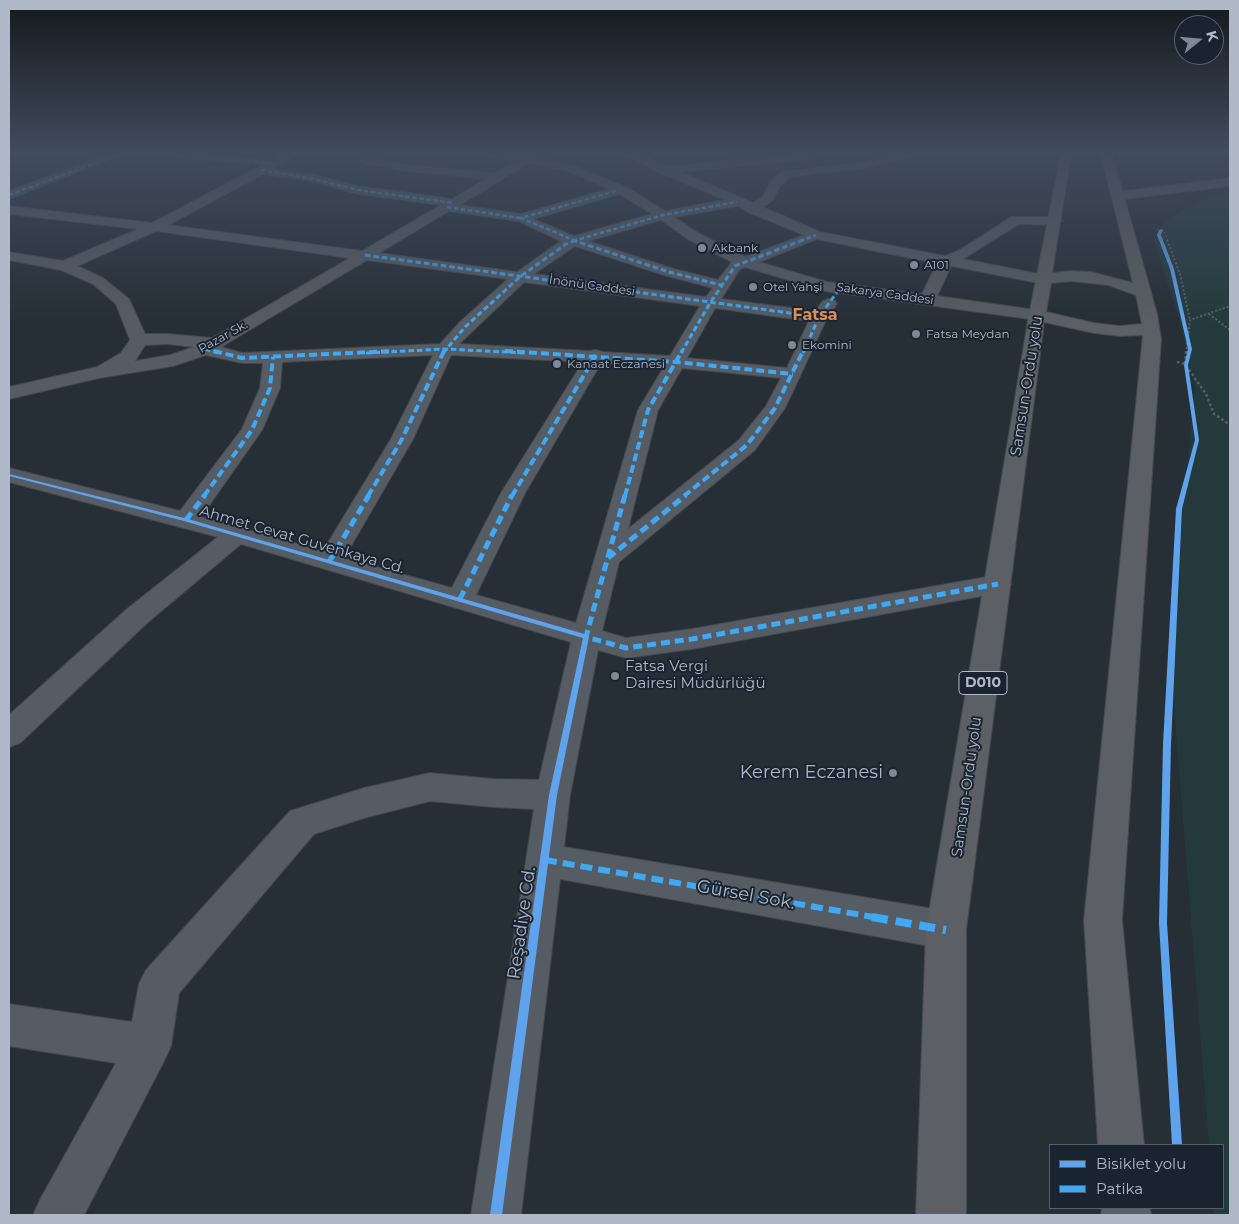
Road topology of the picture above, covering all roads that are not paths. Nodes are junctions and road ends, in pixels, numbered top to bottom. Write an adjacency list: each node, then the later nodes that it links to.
1 (19, 211): 14 (street, İnönü Caddesi)
2 (184, 211): 14 (street)
3 (440, 211): 17 (street, Pazar Sk.)
4 (484, 211): 12 (street)
5 (545, 211): 12 (street)
6 (656, 211): 11 (street, Sakarya Caddesi)
7 (685, 211): 11 (street)
8 (758, 211): 15 (street)
9 (1057, 211): 13 (highway, Samsun-Ordu yolu / D010)
10 (1121, 211): 25 (highway)
11 (663, 215): 16 (street); 20 (street, Sakarya Caddesi)
12 (521, 218): 16 (street)
13 (1055, 221): 19 (street); 23 (highway, Samsun-Ordu yolu / D010)
14 (154, 227): 17 (street, İnönü Caddesi); 21 (street)
15 (816, 235): 19 (street); 20 (street)
16 (577, 240): 22 (street); 26 (street)
17 (365, 255): 22 (street, İnönü Caddesi); 32 (street, Pazar Sk.)
18 (9, 256): 21 (street)
19 (946, 261): 23 (street); 27 (street)
20 (744, 262): 24 (street, Sakarya Caddesi); 26 (street, Reşadiye Cd.)
21 (65, 266): 31 (street)
22 (521, 276): 26 (street, İnönü Caddesi); 33 (street)
23 (1044, 279): 25 (highway); 28 (highway, Samsun-Ordu yolu / D010)
24 (840, 288): 27 (street, Sakarya Caddesi); 29 (street)
25 (1143, 292): 30 (highway)
26 (715, 294): 29 (street, İnönü Caddesi); 36 (street, Reşadiye Cd.)
27 (927, 300): 28 (street, Sakarya Caddesi)
28 (1037, 315): 30 (highway); 45 (highway, Samsun-Ordu yolu / D010)
29 (819, 317): 38 (street)
30 (1150, 327): 54 (highway)
31 (139, 340): 32 (street); 37 (street)
32 (210, 346): 35 (street); 37 (street, Pazar Sk.)
33 (445, 349): 34 (street); 35 (street); 44 (street)
34 (596, 355): 36 (street); 46 (street)
35 (273, 357): 41 (street)
36 (676, 362): 38 (street); 43 (street, Reşadiye Cd.)
37 (102, 370): 39 (street)
38 (793, 374): 43 (street)
39 (9, 392)
40 (9, 476): 41 (street, Ahmet Cevat Guvenkaya Cd.)
41 (186, 520): 42 (street, Ahmet Cevat Guvenkaya Cd.)
42 (236, 535): 44 (street, Ahmet Cevat Guvenkaya Cd.); 48 (street)
43 (608, 558): 47 (street, Reşadiye Cd.)
44 (329, 562): 46 (street, Ahmet Cevat Guvenkaya Cd.)
45 (998, 584): 47 (street, Ahmet Cevat Guvenkaya Cd.); 51 (highway, Samsun-Ordu yolu / D010)
46 (460, 599): 47 (street, Ahmet Cevat Guvenkaya Cd.)
47 (586, 637): 49 (street, Reşadiye Cd.)
48 (9, 734)
49 (553, 795): 50 (street, Reşadiye Cd.); 53 (street)
50 (546, 860): 51 (street, Gürsel Sok.); 56 (street, Reşadiye Cd.)
51 (946, 930): 57 (highway, Samsun-Ordu yolu / D010)
52 (9, 1025): 53 (street)
53 (150, 1046): 55 (street)
54 (1121, 1144)
55 (58, 1215)
56 (496, 1215)
57 (941, 1215)

